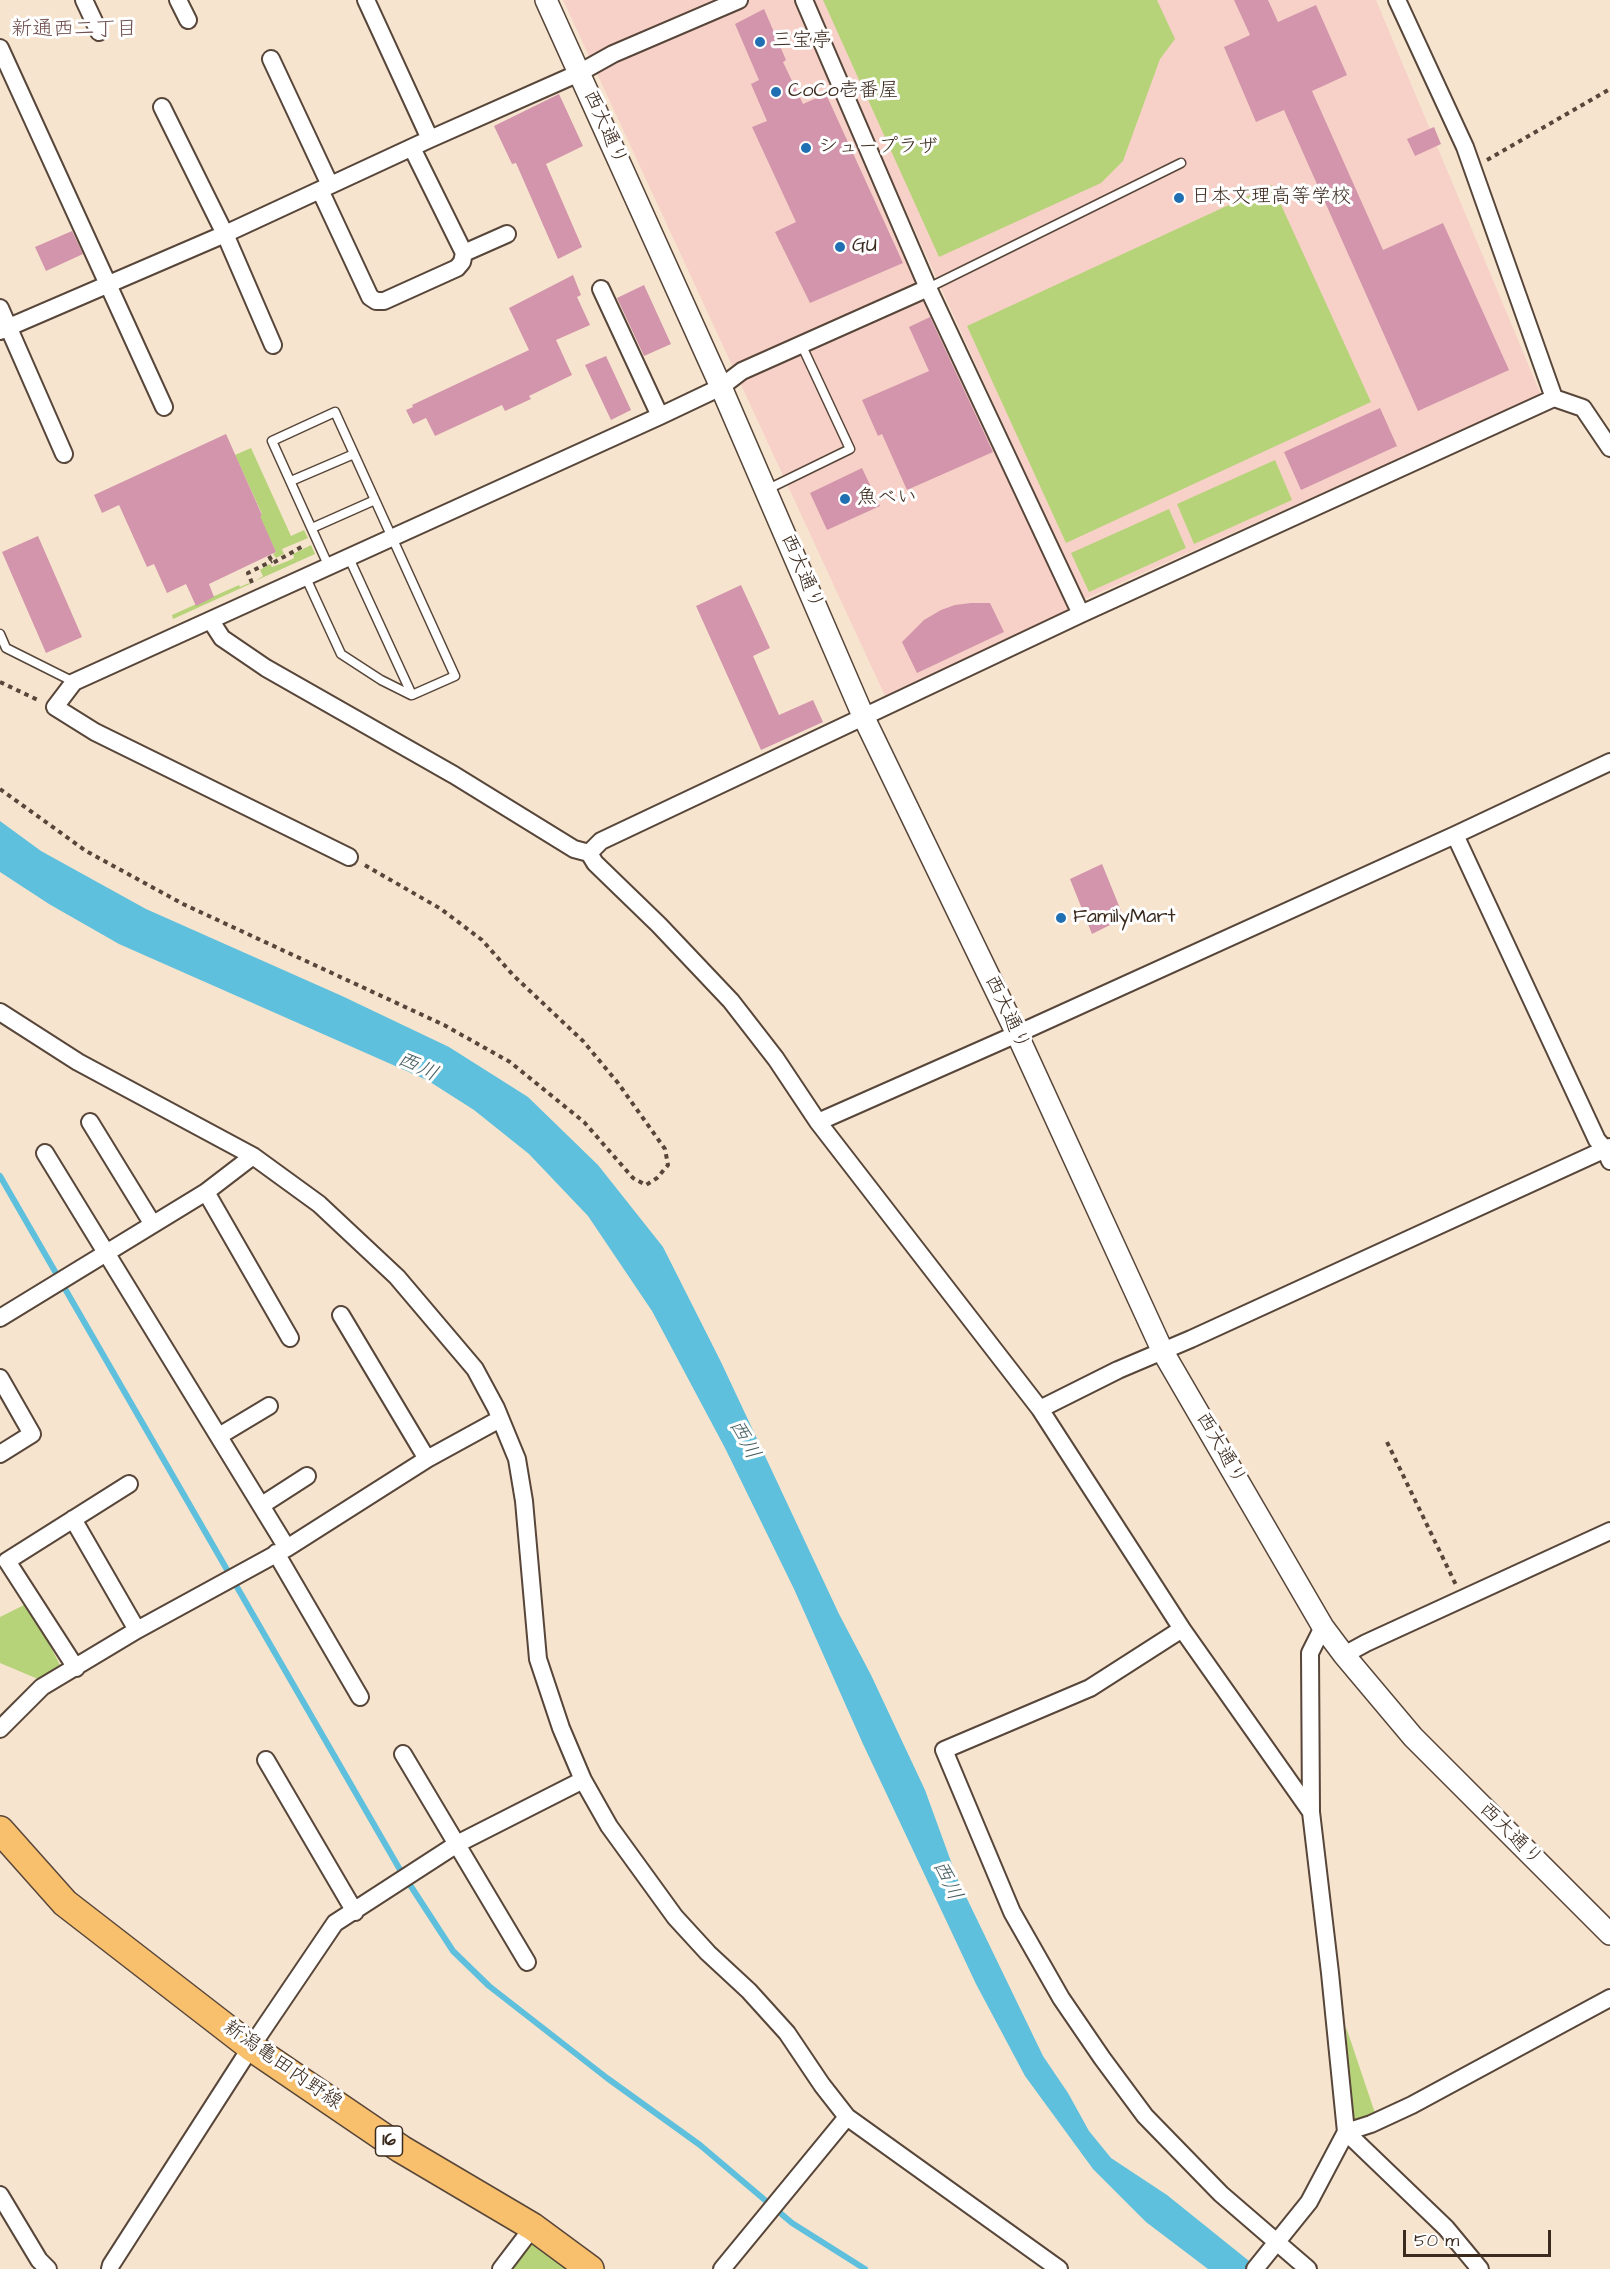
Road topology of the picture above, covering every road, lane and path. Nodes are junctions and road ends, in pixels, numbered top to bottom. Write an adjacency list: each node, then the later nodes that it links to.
1 (84, 0): 9 (street)
2 (178, 0): 8 (street)
3 (366, 0): 15 (street)
4 (546, 0): 12 (street, 西大通り)
5 (804, 0): 24 (street)
6 (1397, 0): 18 (street)
7 (731, 1): 12 (street)
8 (188, 20)
9 (99, 32)
10 (0, 48): 23 (street)
11 (271, 59): 19 (street)
12 (579, 73): 15 (street); 30 (street, 西大通り)
13 (1610, 89): 18 (path)
14 (162, 107): 20 (street)
15 (430, 139): 16 (street)
16 (412, 147): 19 (street); 22 (street)
17 (1181, 163): 24 (lane)
18 (1473, 168): 31 (street)
19 (325, 188): 20 (street); 22 (street)
20 (225, 234): 23 (street); 29 (street)
21 (507, 234): 22 (street)
22 (464, 253)
23 (110, 285): 27 (street); 32 (street)
24 (928, 288): 28 (street); 49 (street)
25 (601, 289): 33 (street)
26 (0, 309): 27 (street)
27 (4, 329): 35 (street)
28 (801, 344): 30 (street); 38 (lane)
29 (273, 345)
30 (721, 387): 33 (street); 38 (street, 西大通り)
31 (1554, 398): 34 (street); 49 (street)
32 (164, 407)
33 (660, 416): 41 (street)
34 (1610, 448)
35 (64, 454)
36 (354, 454): 37 (lane); 37 (lane); 39 (lane)
37 (291, 481): 40 (lane)
38 (765, 490): 56 (street, 西大通り)
39 (375, 500): 40 (lane); 41 (lane)
40 (312, 528): 46 (lane)
41 (392, 539): 44 (street); 54 (lane)
42 (308, 543): 45 (path)
43 (269, 556): 45 (path)
44 (349, 558): 46 (street); 54 (lane)
45 (272, 561): 47 (path)
46 (330, 567): 48 (street)
47 (258, 569)
48 (306, 578): 50 (street); 54 (lane)
49 (1081, 614): 56 (street)
50 (211, 621): 53 (street); 60 (street)
51 (0, 634): 53 (lane)
52 (0, 682): 55 (path)
53 (74, 682): 55 (street)
54 (412, 695)
55 (55, 707): 61 (street)
56 (864, 718): 60 (street); 63 (street, 西大通り)
57 (1610, 762): 59 (street)
58 (0, 789): 61 (path)
59 (1455, 835): 63 (street); 66 (street)
60 (589, 853): 65 (street)
61 (349, 857)
62 (0, 1012): 68 (street)
63 (1017, 1034): 65 (street); 75 (street, 西大通り)
64 (90, 1122): 70 (street)
65 (818, 1122): 78 (street)
66 (1608, 1152): 75 (street)
67 (45, 1153): 71 (street)
68 (254, 1156): 69 (street); 79 (street)
69 (206, 1192): 70 (street); 74 (street)
70 (152, 1223): 71 (street)
71 (107, 1251): 72 (street); 80 (street)
72 (2, 1312)
73 (341, 1315): 83 (street)
74 (291, 1338)
75 (1163, 1352): 78 (street); 91 (street, 西大通り)
76 (0, 1378): 82 (street)
77 (269, 1406): 80 (street)
78 (1040, 1409): 92 (street)
79 (500, 1419): 83 (street); 100 (street)
80 (219, 1436): 86 (street)
81 (1387, 1442): 90 (path)
82 (0, 1454)
83 (427, 1459): 89 (street)
84 (307, 1476): 86 (street)
85 (129, 1484): 87 (street)
86 (262, 1505): 89 (street)
87 (73, 1519): 93 (street); 95 (street)
88 (1610, 1531): 90 (street)
89 (281, 1550): 93 (street); 96 (street)
90 (1463, 1599): 94 (street)
91 (1323, 1626): 94 (street, 西大通り); 101 (street)
92 (1182, 1629): 101 (street); 113 (street)
93 (138, 1630): 95 (street)
94 (1344, 1655): 105 (street, 西大通り)
95 (76, 1668): 97 (street)
96 (360, 1697)
97 (0, 1729)
98 (403, 1754): 103 (street)
99 (266, 1760): 104 (street)
100 (583, 1780): 103 (street); 109 (street)
101 (1311, 1812): 110 (street)
102 (0, 1830): 108 (main road, 新潟亀田内野線 / 16)
103 (458, 1844): 104 (street); 106 (street)
104 (356, 1912): 108 (street)
105 (1605, 1923)
106 (527, 1962)
107 (1610, 1998): 110 (street)
108 (251, 2047): 112 (main road, 新潟亀田内野線 / 16); 115 (street)
109 (847, 2117): 118 (street); 119 (street)
110 (1346, 2132): 113 (street); 122 (street)
111 (0, 2195): 114 (street)
112 (533, 2227): 116 (street); 117 (main road, 新潟亀田内野線 / 16)
113 (1273, 2247): 120 (street); 121 (street)
114 (48, 2269)
115 (110, 2269)
116 (501, 2269)
117 (590, 2269)
118 (722, 2269)
119 (1059, 2269)
120 (1255, 2269)
121 (1308, 2269)
122 (1480, 2269)

